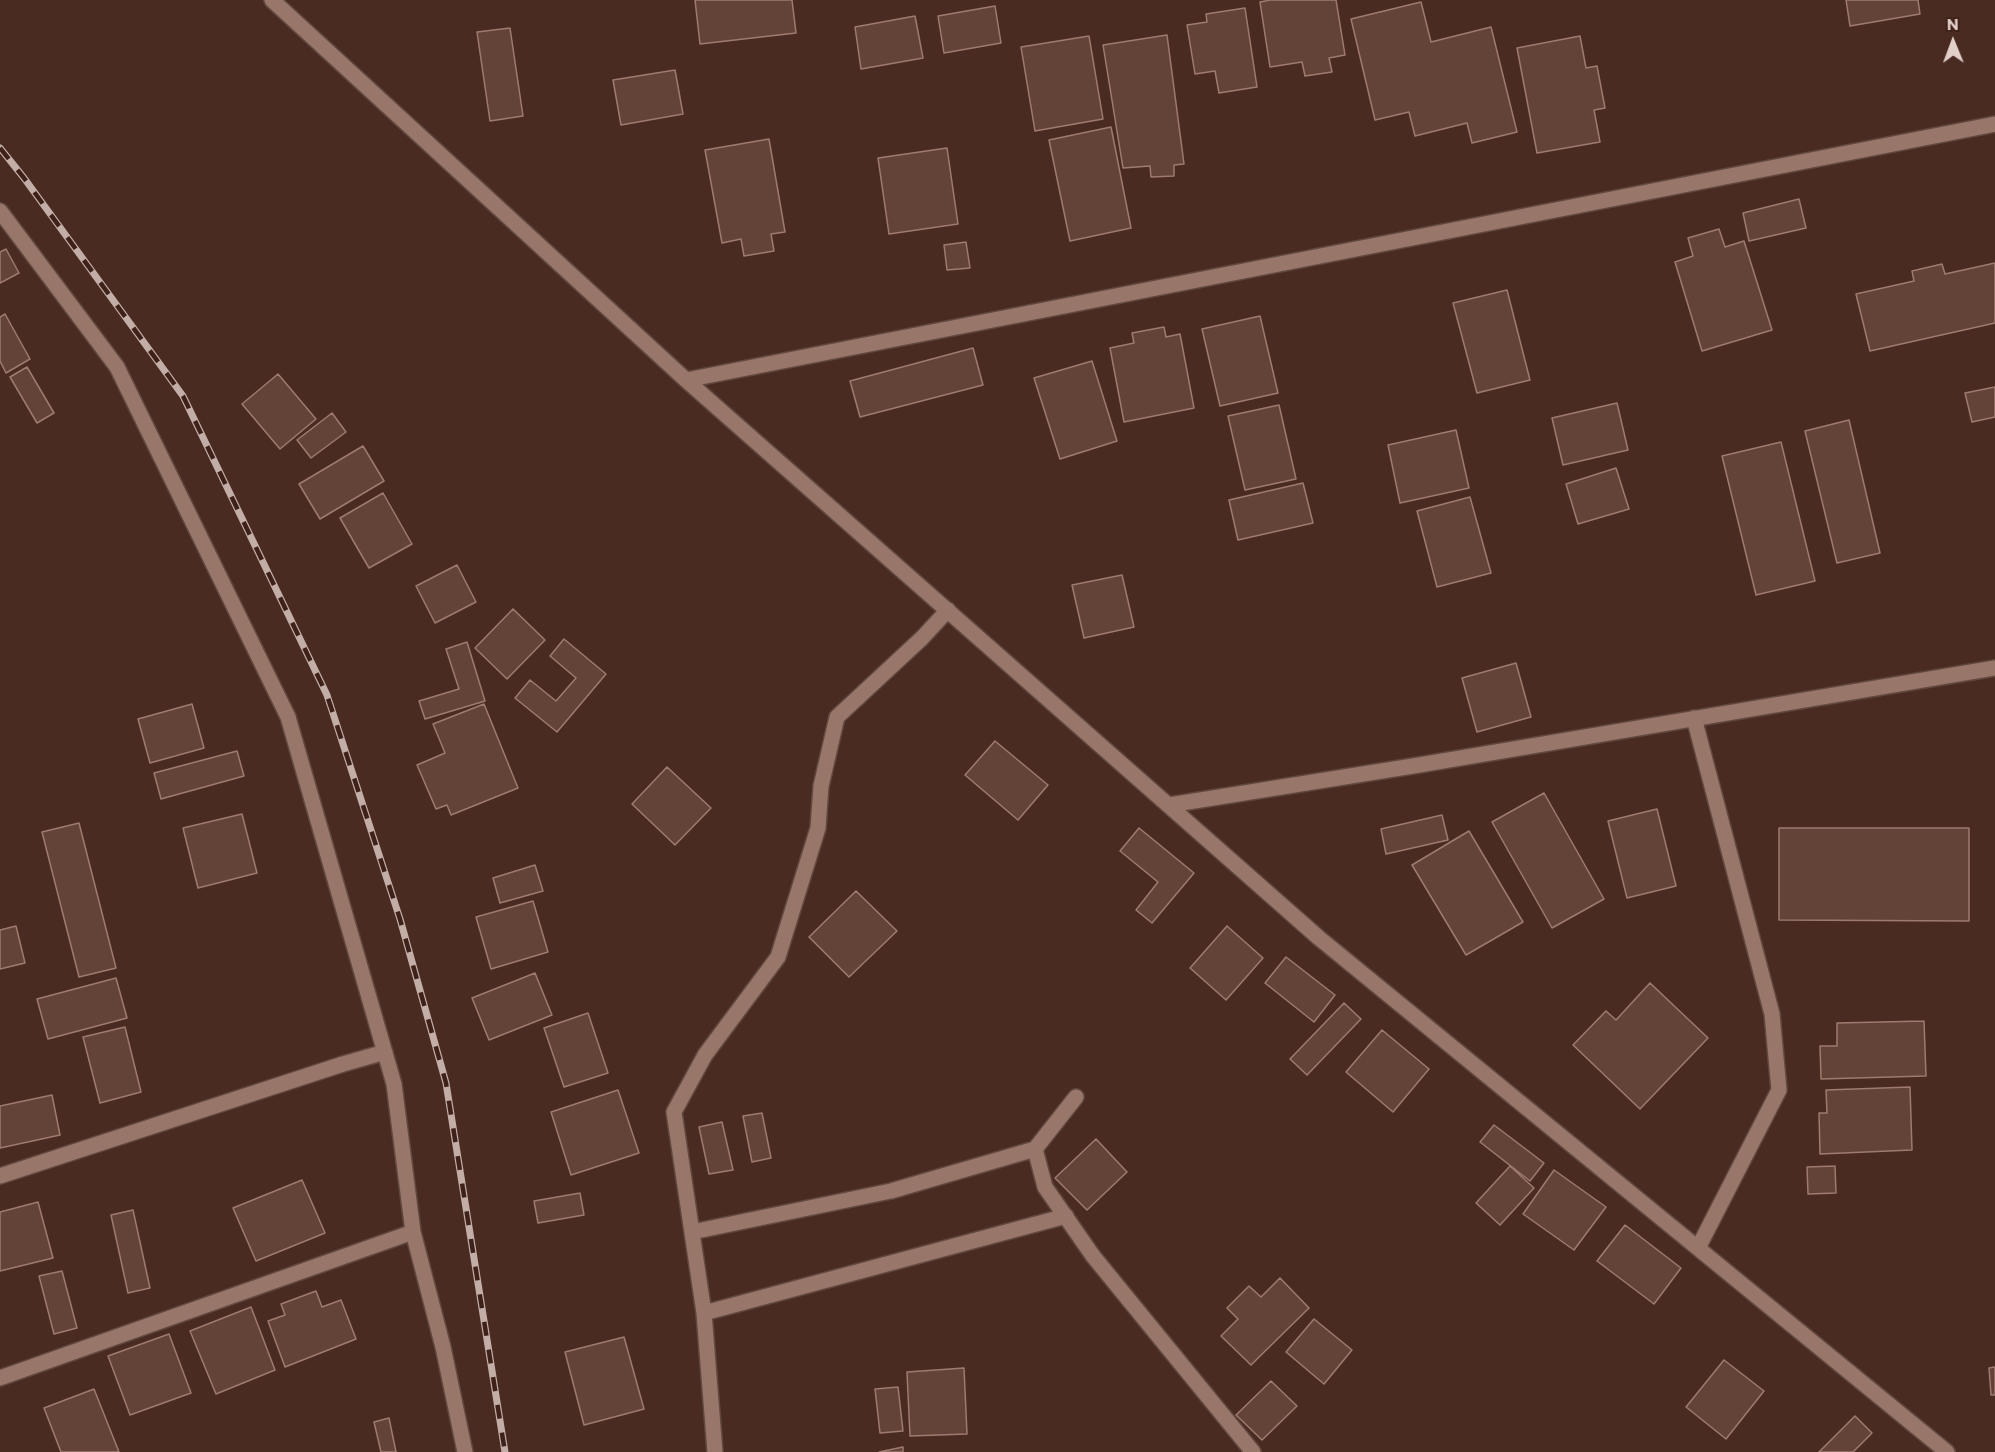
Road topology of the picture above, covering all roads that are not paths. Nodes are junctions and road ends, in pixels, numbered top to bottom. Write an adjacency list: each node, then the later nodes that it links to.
1 (272, 0): 4 (street)
2 (1995, 124): 4 (street)
3 (0, 211): 9 (street)
4 (686, 380): 5 (street)
5 (948, 610): 8 (street); 15 (street)
6 (1995, 668): 7 (street)
7 (1694, 718): 8 (street); 16 (street)
8 (1169, 805): 16 (street)
9 (385, 1052): 12 (street); 14 (street)
10 (1076, 1097): 11 (street)
11 (1035, 1149): 13 (street); 15 (street)
12 (0, 1176)
13 (1066, 1216): 17 (street); 21 (street)
14 (413, 1232): 18 (street); 19 (street)
15 (692, 1232): 17 (street)
16 (1698, 1248): 22 (street)
17 (704, 1313): 20 (street)
18 (0, 1378)
19 (465, 1452)
20 (715, 1452)
21 (1253, 1452)
22 (1947, 1452)

